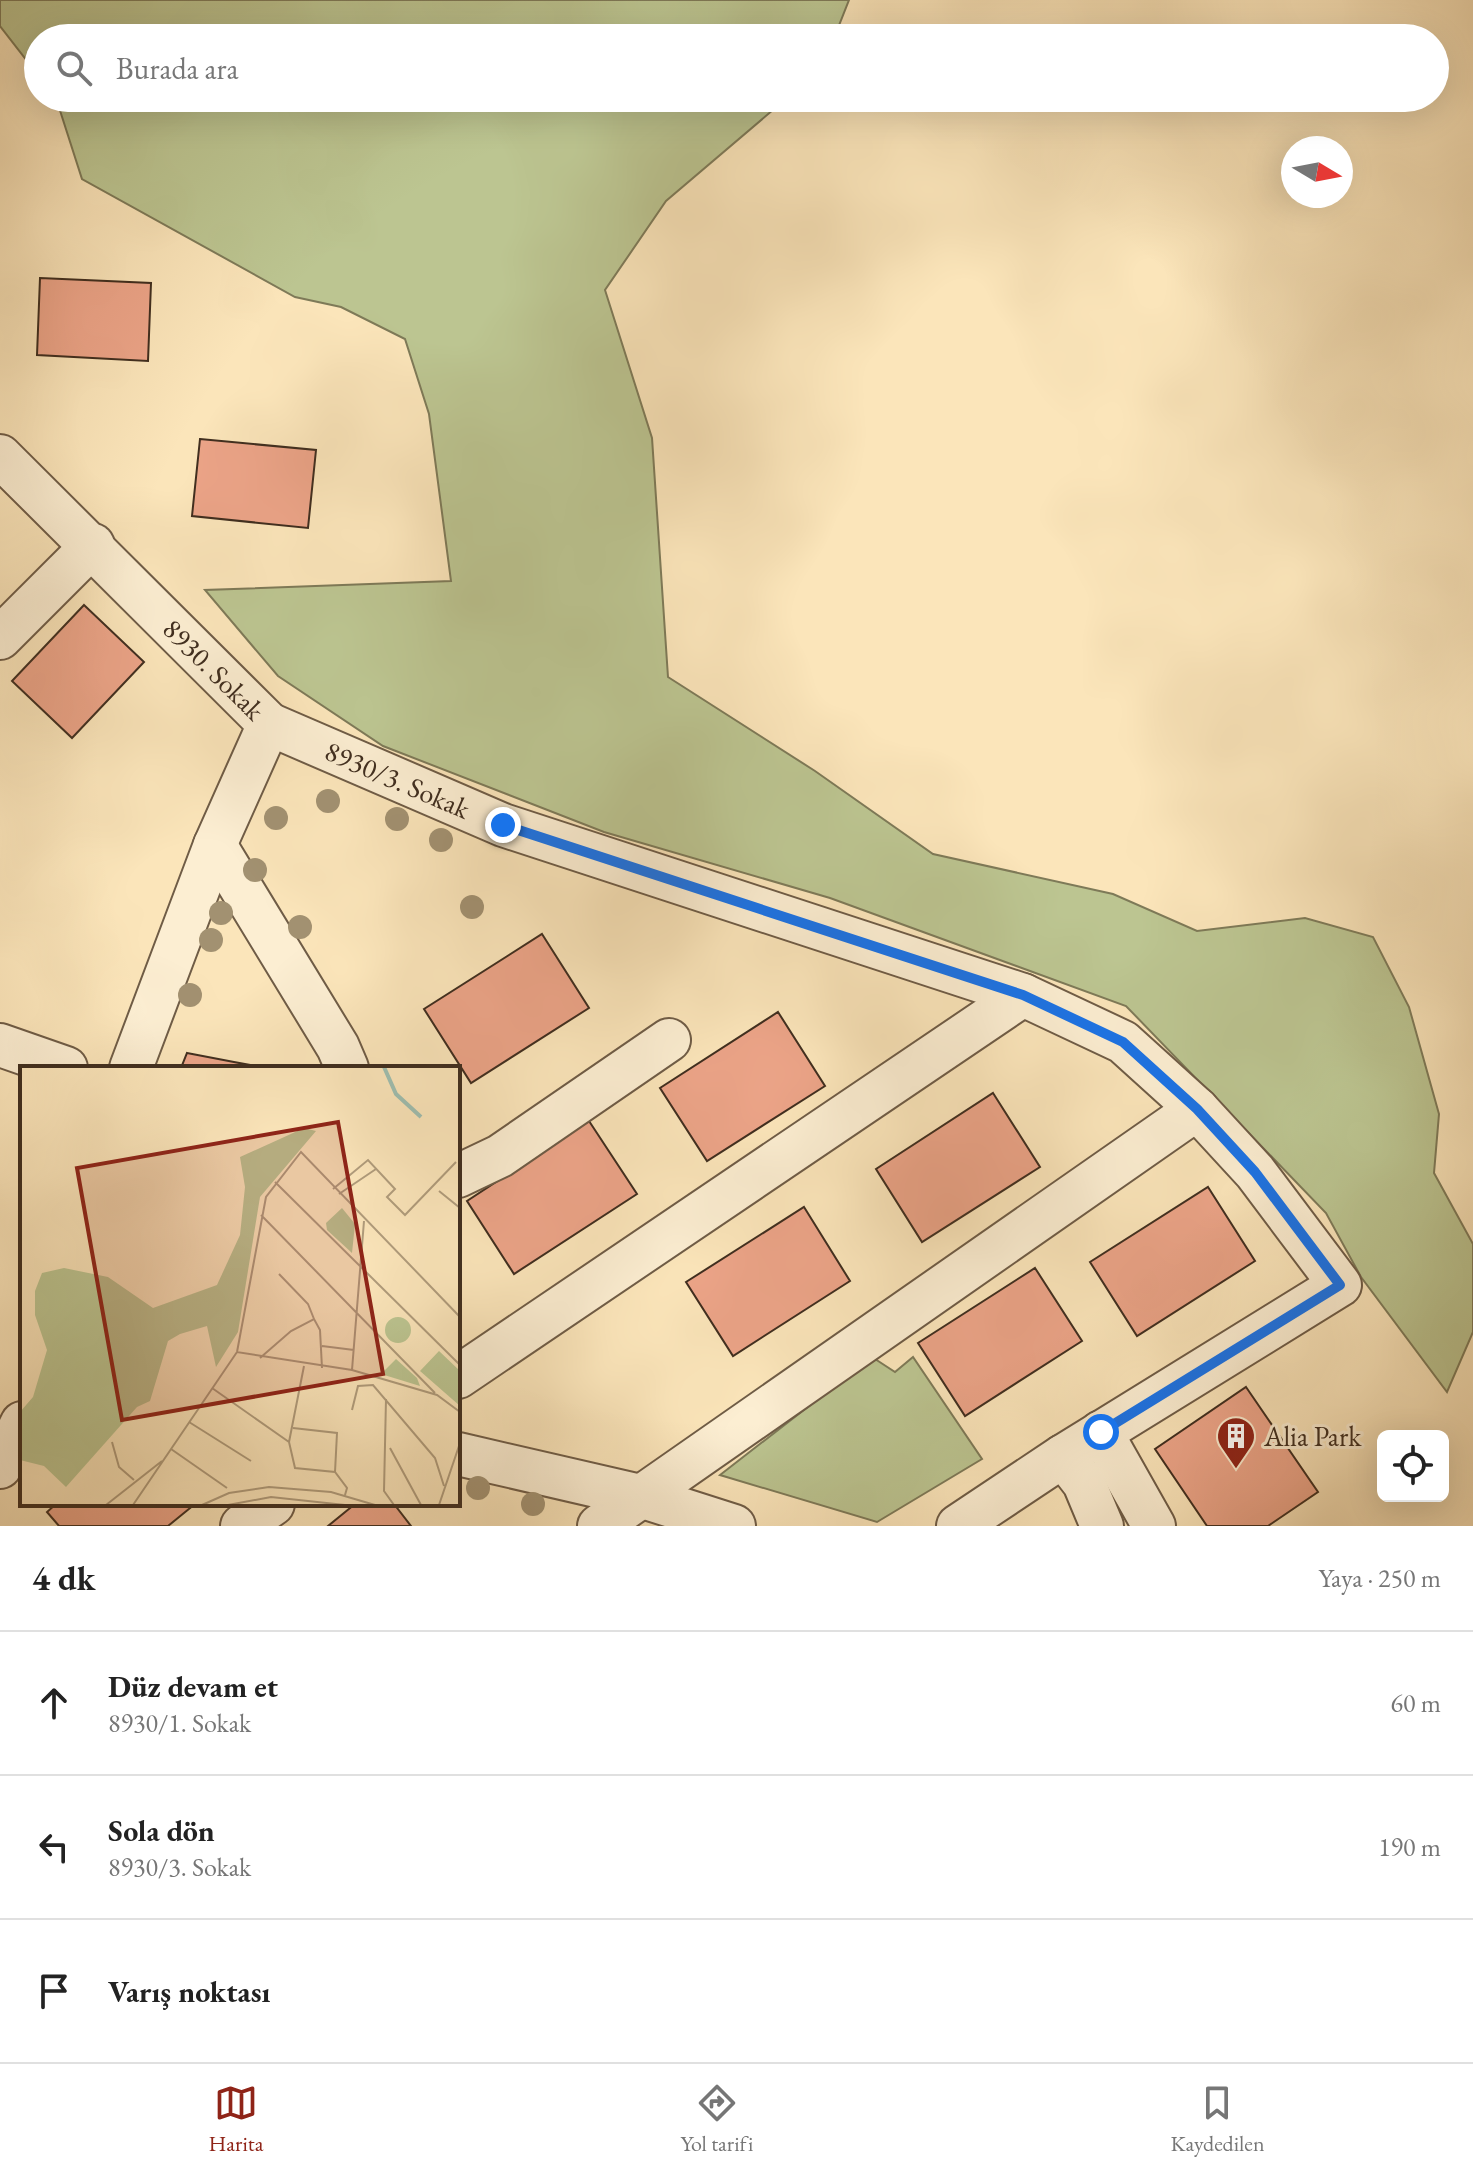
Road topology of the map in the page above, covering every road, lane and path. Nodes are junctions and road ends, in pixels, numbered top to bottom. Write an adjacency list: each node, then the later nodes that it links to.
1 (0, 456): 2 (street, 8930. Sokak)
2 (93, 545): 3 (street); 4 (street, 8930. Sokak)
3 (0, 638)
4 (269, 724): 5 (street, 8930. Sokak); 6 (street, 8930/3. Sokak)
5 (215, 845): 10 (street, 8930. Sokak); 11 (street)
6 (1023, 995): 12 (street, 8930/3. Sokak); 14 (street)
7 (669, 1040): 13 (street)
8 (0, 1045): 9 (street)
9 (60, 1066)
10 (132, 1066)
11 (346, 1066)
12 (1197, 1109): 16 (street, 8930/3. Sokak); 20 (street)
13 (460, 1175)
14 (460, 1376)
15 (20, 1427): 19 (street)
16 (1101, 1432): 18 (street); 27 (street)
17 (460, 1454): 20 (street)
18 (1063, 1456): 25 (street); 26 (street)
19 (0, 1467)
20 (640, 1496): 23 (street); 24 (street)
21 (270, 1506): 22 (street)
22 (242, 1526)
23 (599, 1526)
24 (734, 1526)
25 (958, 1526)
26 (1102, 1526)
27 (1154, 1526)

